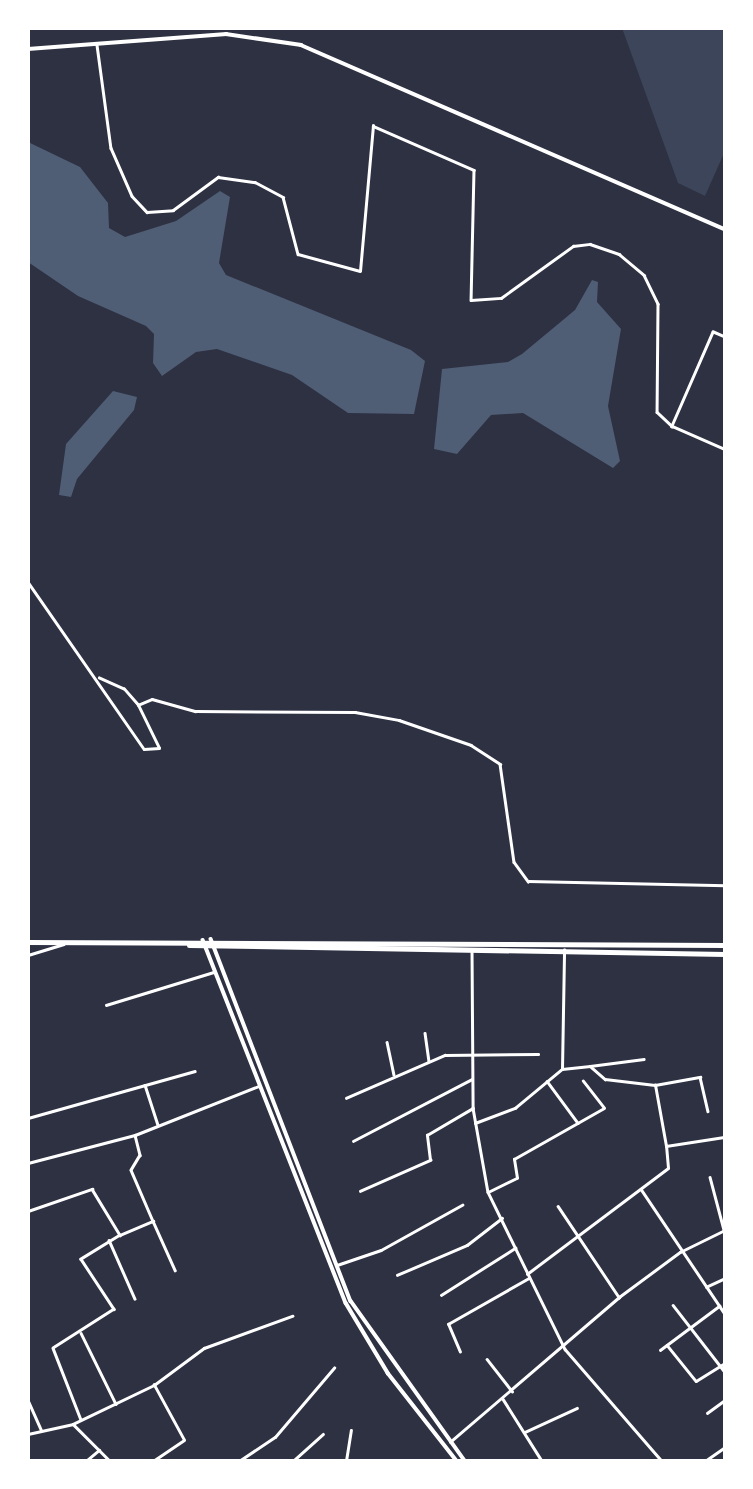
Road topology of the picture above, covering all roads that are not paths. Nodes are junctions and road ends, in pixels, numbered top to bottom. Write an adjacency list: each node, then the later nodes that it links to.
1 (226, 28): 2 (street)
2 (226, 34): 3 (street); 5 (street)
3 (97, 45): 4 (street); 7 (street)
4 (28, 49)
5 (725, 229)
6 (725, 337): 7 (street)
7 (672, 426): 8 (street)
8 (725, 449)
9 (28, 582): 10 (street)
10 (99, 678): 11 (street); 11 (street)
11 (138, 705): 12 (street)
12 (725, 885)
13 (211, 939): 14 (highway); 15 (highway); 21 (street)
14 (203, 940): 18 (highway); 20 (street)
15 (395, 940): 19 (highway); 23 (highway)
16 (28, 942): 17 (highway)
17 (63, 944): 18 (highway); 26 (street)
18 (184, 944): 20 (highway)
19 (725, 945)
20 (205, 949): 21 (highway); 27 (street)
21 (214, 949): 23 (highway); 32 (street)
22 (472, 949): 23 (highway); 24 (highway); 31 (street)
23 (396, 950)
24 (564, 950): 25 (highway); 38 (street)
25 (725, 954)
26 (28, 955)
27 (214, 972): 28 (street); 34 (street)
28 (106, 1005)
29 (425, 1033): 36 (street)
30 (387, 1042): 40 (street)
31 (470, 1053): 33 (street); 36 (street); 41 (street)
32 (255, 1054): 34 (street); 74 (street)
33 (538, 1054)
34 (248, 1058): 45 (street)
35 (644, 1059): 37 (street)
36 (429, 1061): 40 (street)
37 (590, 1066): 38 (street); 46 (street)
38 (562, 1069): 42 (street)
39 (195, 1071): 44 (street)
40 (394, 1074): 47 (street)
41 (472, 1079): 48 (street); 56 (street)
42 (547, 1081): 51 (street); 52 (street)
43 (583, 1081): 52 (street)
44 (145, 1085): 50 (street); 53 (street)
45 (259, 1086): 53 (street); 91 (street)
46 (655, 1086): 49 (street); 57 (street)
47 (346, 1098)
48 (473, 1108): 51 (street); 61 (street)
49 (708, 1111)
50 (28, 1118)
51 (475, 1123): 62 (street)
52 (578, 1124): 62 (street)
53 (158, 1126): 54 (street)
54 (135, 1135): 58 (street); 67 (street)
55 (725, 1137): 57 (street)
56 (353, 1141)
57 (666, 1146): 60 (street)
58 (28, 1163)
59 (710, 1177): 68 (street)
60 (641, 1188): 70 (street); 73 (street)
61 (360, 1191)
62 (488, 1192): 66 (street)
63 (462, 1205): 74 (street)
64 (558, 1206): 70 (street)
65 (28, 1212): 69 (street)
66 (502, 1218): 72 (street); 76 (street)
67 (153, 1221): 69 (street); 75 (street)
68 (725, 1230): 73 (street)
69 (120, 1235): 71 (street)
70 (578, 1238): 77 (street); 81 (street)
71 (109, 1240): 82 (street); 88 (street)
72 (515, 1248): 77 (street); 80 (street)
73 (680, 1252): 79 (street); 81 (street)
74 (337, 1265): 89 (street)
75 (175, 1270)
76 (397, 1275)
77 (528, 1276): 92 (street); 94 (street)
78 (725, 1278): 79 (street)
79 (706, 1287): 84 (street)
80 (442, 1295)
81 (619, 1297): 92 (street)
82 (135, 1299)
83 (673, 1305): 87 (street)
84 (719, 1306): 85 (street); 87 (street)
85 (725, 1314)
86 (292, 1317): 100 (street)
87 (689, 1328): 90 (street); 97 (street)
88 (81, 1333): 105 (street); 108 (street)
89 (375, 1342): 91 (street); 115 (street)
90 (667, 1345): 93 (street); 97 (street)
91 (369, 1346): 124 (street)
92 (565, 1349): 101 (street); 127 (street)
93 (660, 1350)
94 (460, 1352)
95 (486, 1359): 101 (street)
96 (725, 1363): 97 (street)
97 (720, 1366): 99 (street)
98 (334, 1368): 121 (street)
99 (725, 1372)
100 (154, 1385): 105 (street); 120 (street)
101 (512, 1391): 102 (street)
102 (503, 1399): 112 (street); 115 (street)
103 (28, 1400): 110 (street)
104 (725, 1400): 107 (street)
105 (116, 1404): 108 (street)
106 (577, 1408): 112 (street)
107 (708, 1413)
108 (82, 1420): 109 (street)
109 (73, 1424): 110 (street); 117 (street)
110 (42, 1430): 113 (street)
111 (351, 1430): 123 (street)
112 (524, 1432): 126 (street)
113 (28, 1434)
114 (323, 1434): 122 (street)
115 (450, 1442): 125 (street)
116 (725, 1447): 128 (street)
117 (99, 1450): 118 (street); 119 (street)
118 (86, 1461)
119 (110, 1461)
120 (153, 1461)
121 (239, 1461)
122 (293, 1461)
123 (346, 1461)
124 (457, 1461)
125 (465, 1461)
126 (542, 1461)
127 (662, 1461)
128 (705, 1461)

